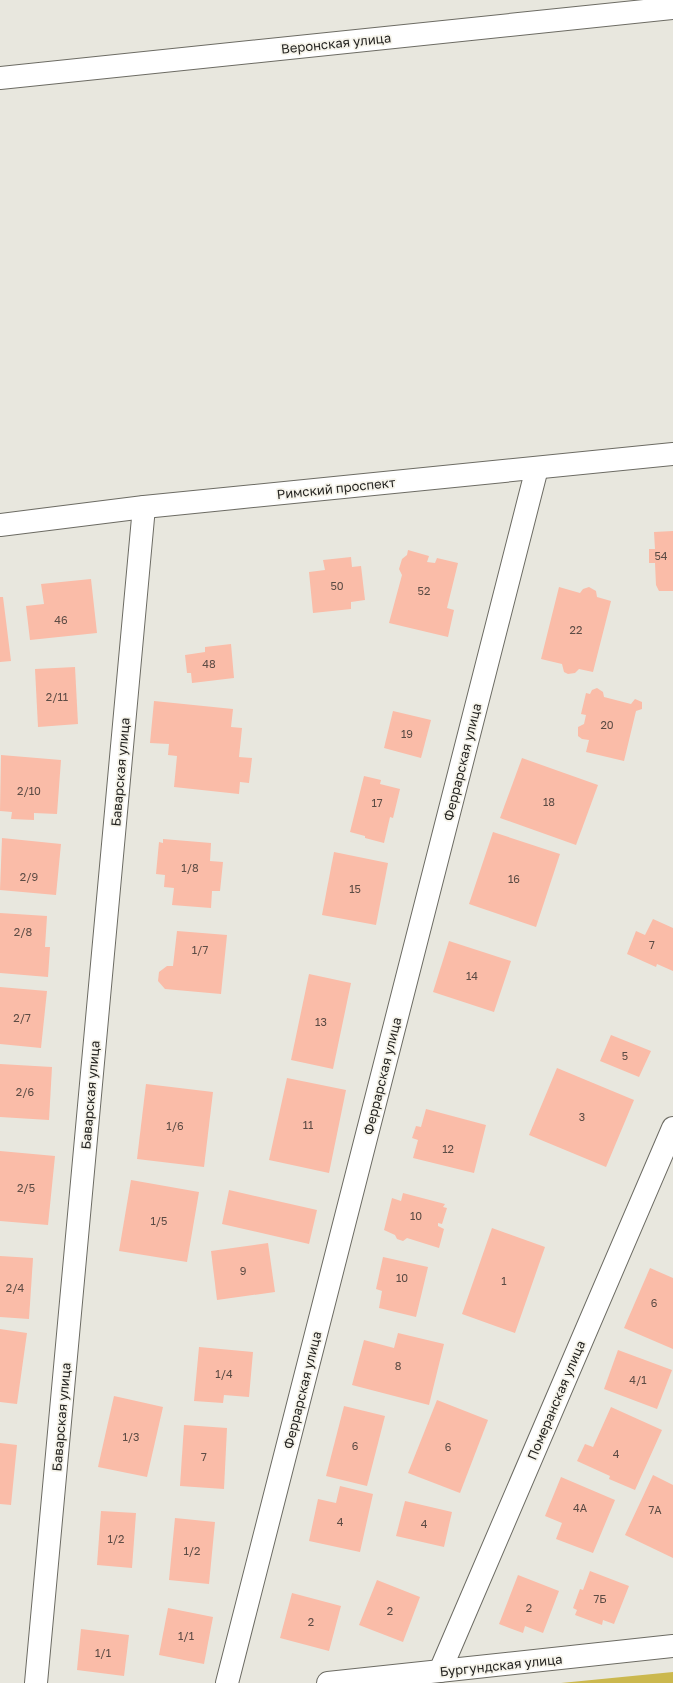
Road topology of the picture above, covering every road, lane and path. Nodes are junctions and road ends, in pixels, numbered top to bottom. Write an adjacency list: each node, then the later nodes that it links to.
1 (673, 8): 2 (street, Веронская улица)
2 (0, 78)
3 (673, 454): 4 (street, Римский проспект)
4 (537, 468): 5 (street, Римский проспект); 11 (street, Феррарская улица)
5 (144, 506): 6 (street, Римский проспект); 10 (street, Баварская улица)
6 (0, 525)
7 (673, 1128): 9 (street, Померанская улица)
8 (673, 1646): 9 (street, Бургундская улица)
9 (440, 1671): 12 (street, Бургундская улица)
10 (36, 1683)
11 (227, 1683)
12 (328, 1683)

